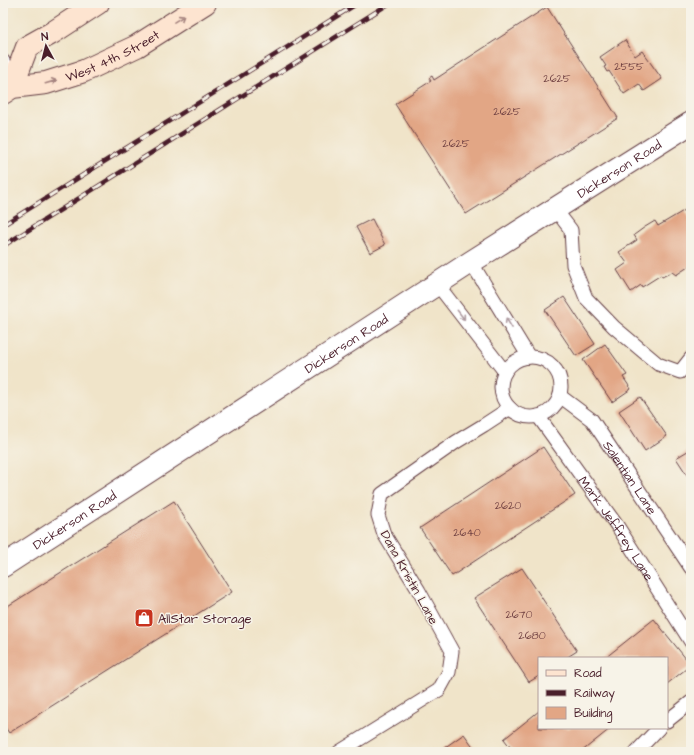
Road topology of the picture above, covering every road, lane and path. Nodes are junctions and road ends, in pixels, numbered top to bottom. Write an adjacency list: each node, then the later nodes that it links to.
1 (98, 3): 4 (main road)
2 (205, 3): 4 (main road, West 4th Street, one-way to 2)
3 (3, 61): 4 (lane)
4 (8, 90)
5 (691, 123): 6 (street, Dickerson Road)
6 (555, 209): 7 (street, Dickerson Road); 10 (lane)
7 (471, 262): 8 (street, Dickerson Road); 9 (lane, one-way to 7)
8 (437, 284): 11 (lane, one-way to 11); 15 (street, Dickerson Road)
9 (529, 357): 11 (lane); 12 (lane)
10 (691, 358)
11 (505, 372): 13 (lane)
12 (560, 396): 14 (lane); 16 (lane, Salentian Lane)
13 (510, 408): 14 (lane); 21 (lane, Dana Kristin Lane)
14 (538, 416): 17 (lane, Mark Jeffrey Lane)
15 (3, 566)
16 (691, 568)
17 (691, 642)
18 (691, 702): 19 (lane)
19 (668, 720)
20 (658, 729): 22 (lane)
21 (339, 752)
22 (636, 752)

